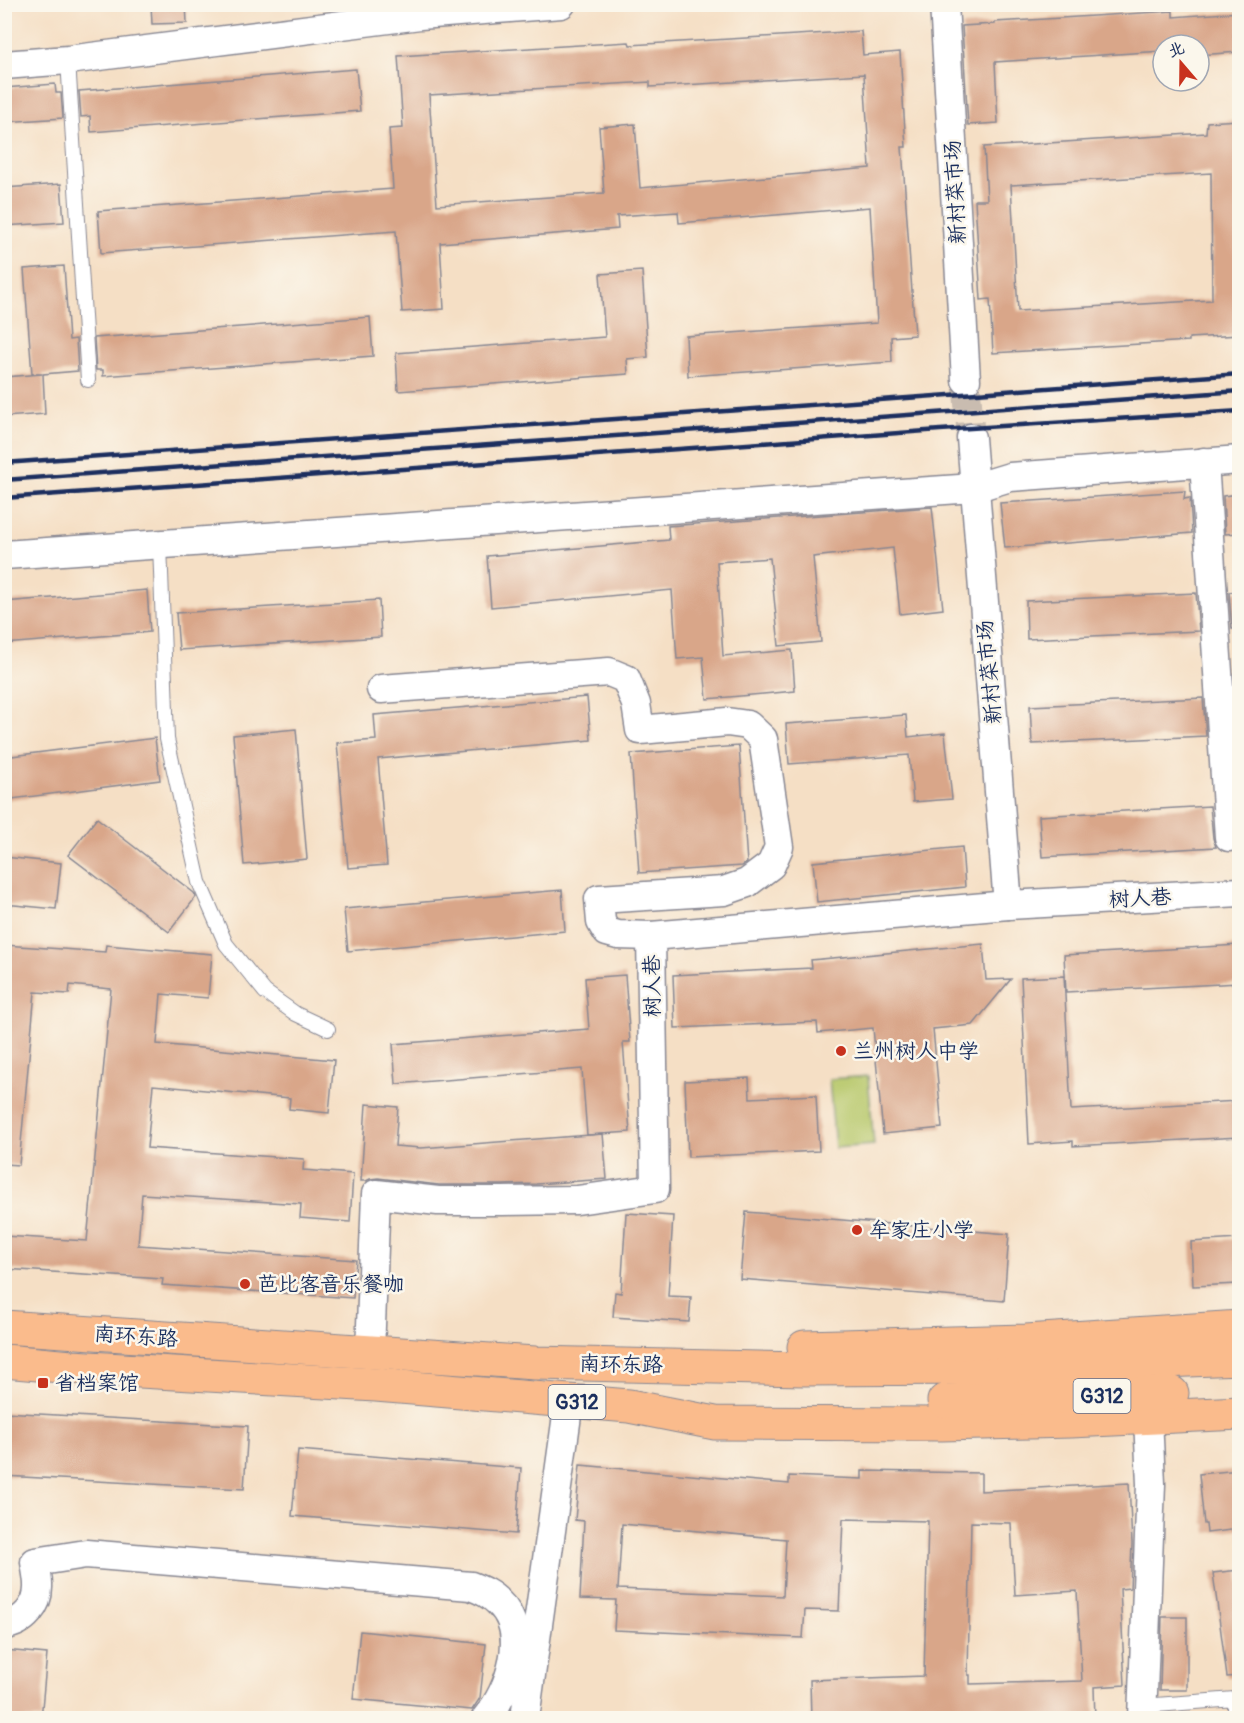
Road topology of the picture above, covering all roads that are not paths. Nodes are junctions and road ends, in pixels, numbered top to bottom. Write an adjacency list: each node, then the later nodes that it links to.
1 (561, 4): 3 (street)
2 (944, 4): 6 (street, 新村菜市场)
3 (68, 60): 4 (street); 5 (lane)
4 (4, 65)
5 (88, 380)
6 (966, 380)
7 (971, 438): 10 (street, 新村菜市场)
8 (1239, 460): 9 (street)
9 (1204, 462): 10 (street); 14 (street)
10 (974, 488): 11 (street); 16 (street, 新村菜市场)
11 (160, 544): 12 (street); 18 (lane)
12 (4, 555)
13 (381, 689): 17 (street)
14 (1229, 837)
15 (1239, 892): 16 (street, 树人巷)
16 (1008, 905): 17 (street, 树人巷)
17 (651, 936): 21 (street, 树人巷)
18 (328, 1029)
19 (4, 1327): 21 (highway, 南环东路 / G312)
20 (1239, 1327): 24 (highway)
21 (370, 1352): 24 (highway, 南环东路 / G312)
22 (1239, 1358): 24 (highway, 南环东路 / G312)
23 (4, 1361): 26 (highway, 南环东路 / G312)
24 (654, 1365)
25 (1239, 1390): 27 (highway, 南环东路 / G312)
26 (569, 1401): 27 (highway, 南环东路 / G312); 31 (street)
27 (629, 1406): 29 (highway, 南环东路 / G312)
28 (1239, 1413): 29 (highway, 南环东路)
29 (1148, 1417): 32 (street)
30 (4, 1625): 31 (street)
31 (524, 1653): 33 (street); 34 (street)
32 (1143, 1712): 35 (lane)
33 (486, 1719)
34 (525, 1719)
35 (1235, 1719)

